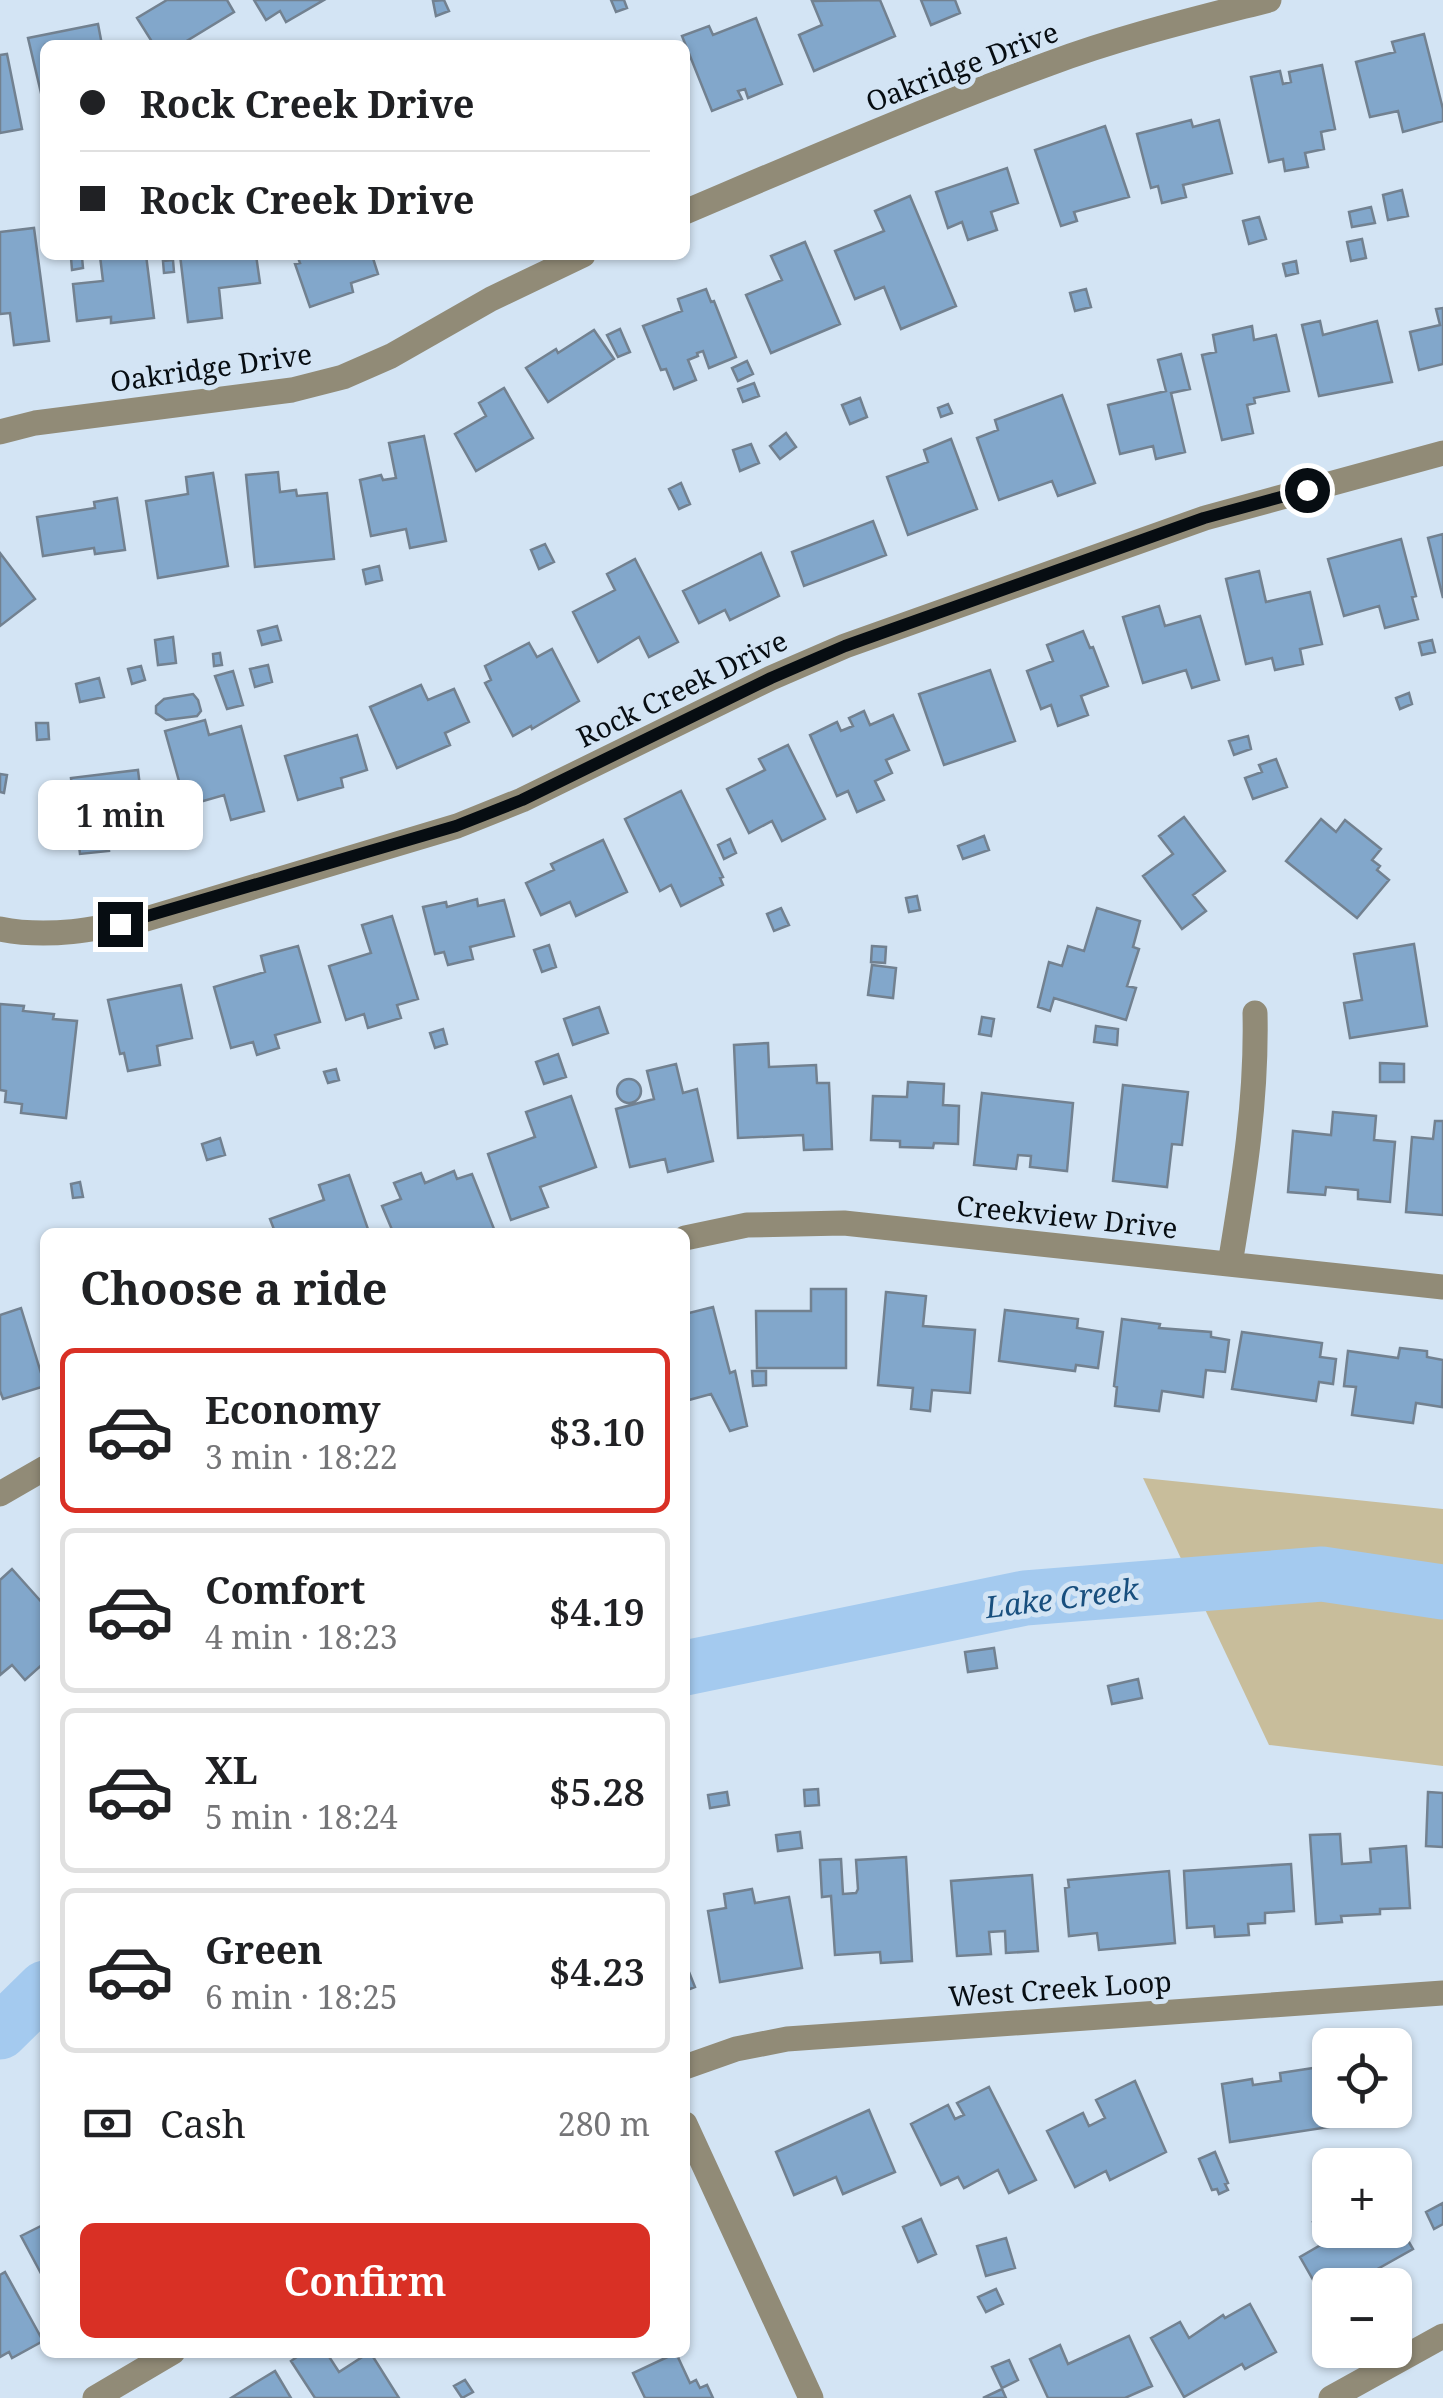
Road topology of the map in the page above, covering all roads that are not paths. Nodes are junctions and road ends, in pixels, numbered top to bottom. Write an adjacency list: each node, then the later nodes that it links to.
1 (1269, 0): 2 (street, Oakridge Drive)
2 (690, 210)
3 (573, 260): 4 (street, Oakridge Drive)
4 (0, 432)
5 (1443, 453): 6 (street, Rock Creek Drive)
6 (0, 929)
7 (1255, 1013): 9 (street)
8 (690, 1237): 9 (street, Creekview Drive)
9 (1230, 1264): 10 (street, Creekview Drive)
10 (1443, 1288)
11 (40, 1471): 12 (street)
12 (0, 1494)
13 (1443, 1993): 14 (street, West Creek Loop)
14 (690, 2064)
15 (690, 2135): 19 (street)
16 (1443, 2336): 20 (street)
17 (163, 2358): 18 (street)
18 (95, 2398)
19 (811, 2398)
20 (1332, 2398)

